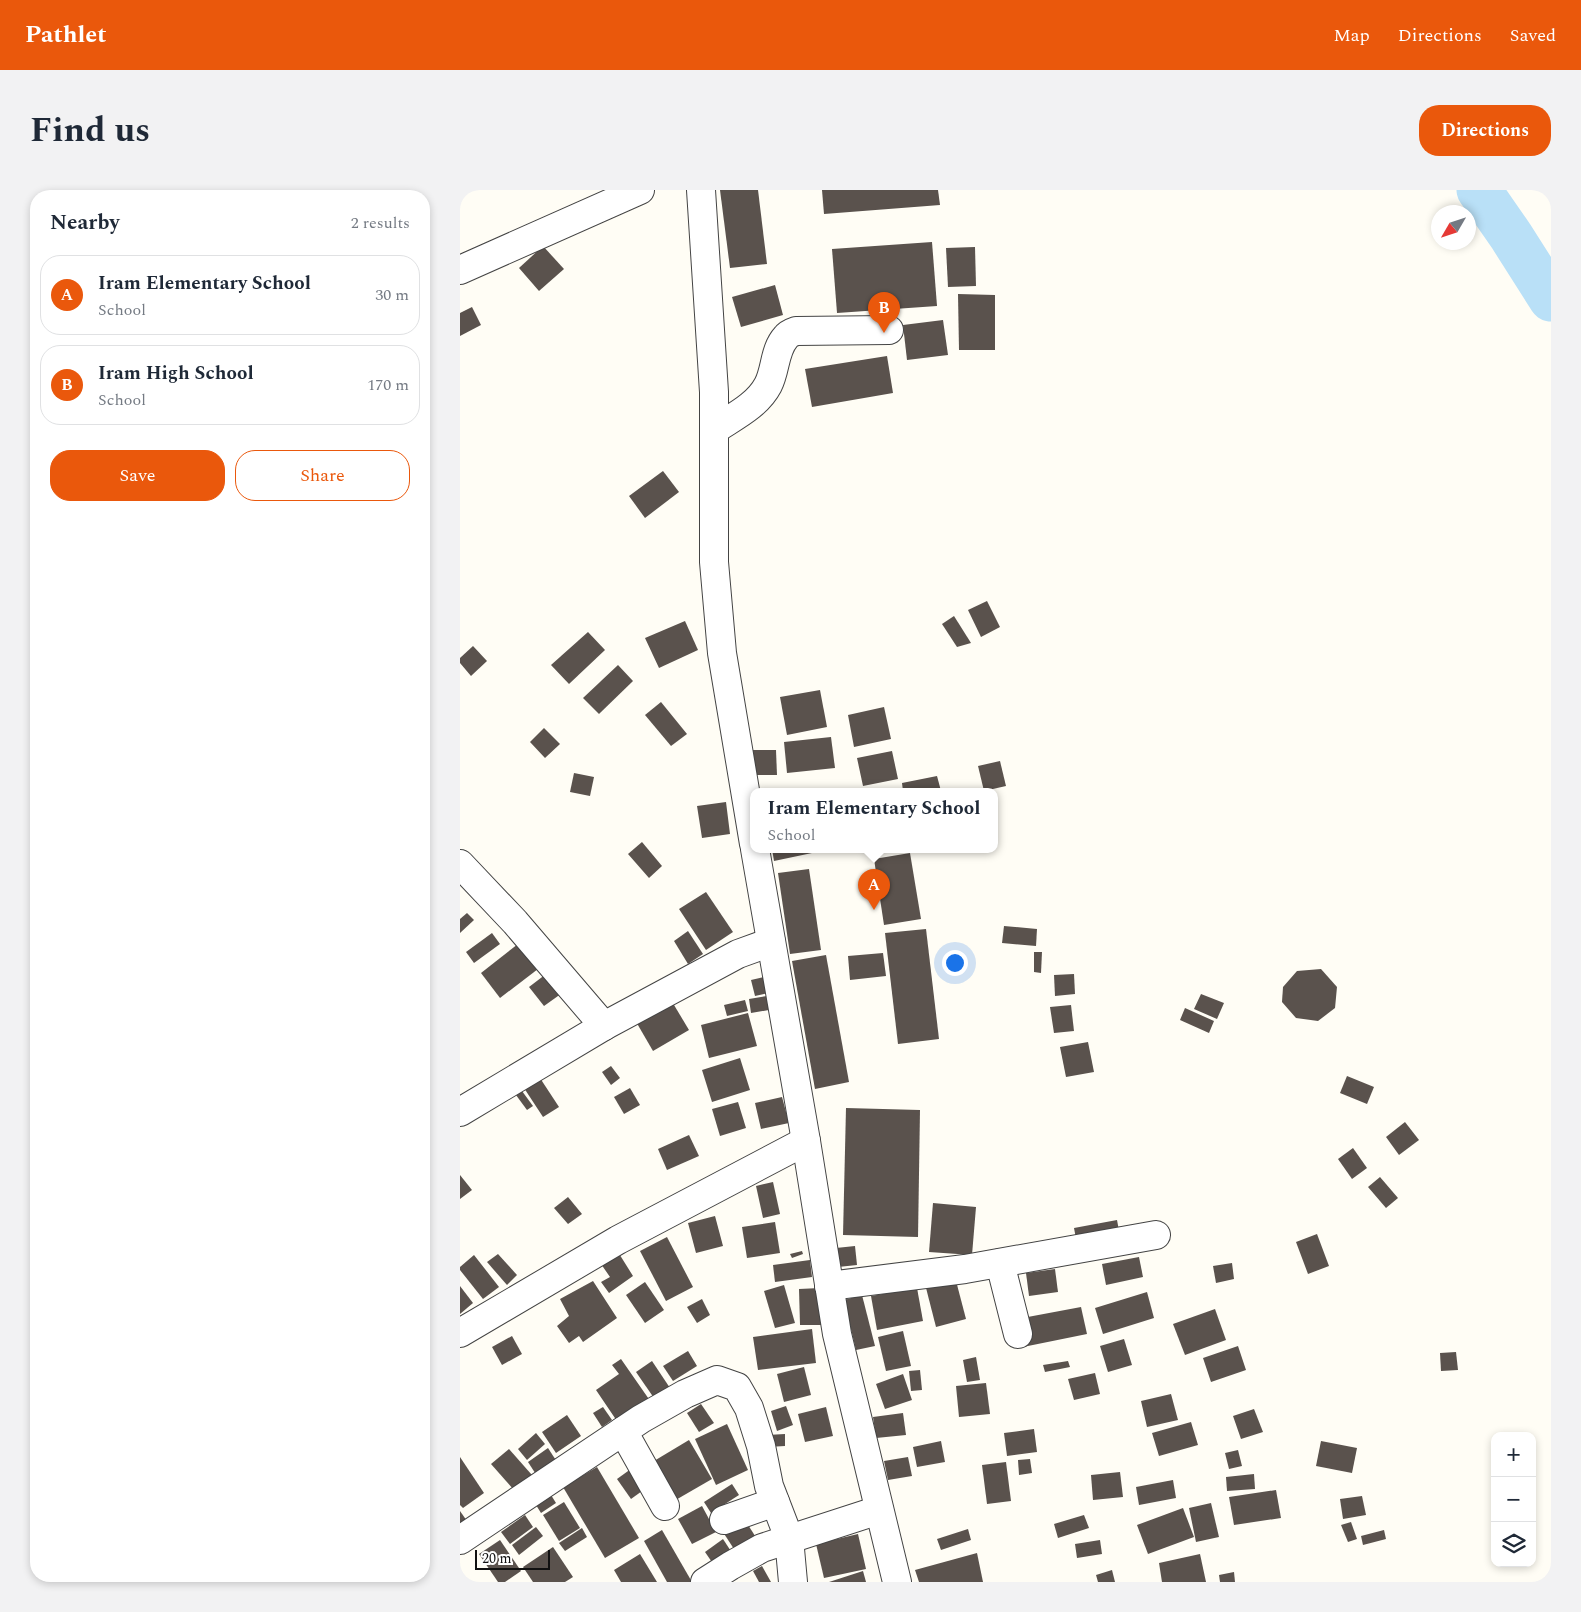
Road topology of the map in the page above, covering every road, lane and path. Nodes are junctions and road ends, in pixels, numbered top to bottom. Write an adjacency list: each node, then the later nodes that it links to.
1 (640, 190): 3 (street)
2 (701, 190): 5 (street)
3 (460, 270)
4 (889, 330): 5 (street)
5 (714, 430): 6 (street)
6 (750, 820)
7 (756, 853): 9 (street)
8 (460, 864): 10 (street)
9 (771, 942): 10 (street); 12 (street)
10 (604, 1026): 11 (street)
11 (460, 1112)
12 (806, 1141): 15 (street); 16 (street)
13 (1156, 1235): 14 (street)
14 (1000, 1263): 15 (street); 17 (street)
15 (829, 1286): 21 (street)
16 (460, 1333)
17 (1018, 1334)
18 (623, 1431): 19 (street); 20 (street); 24 (street)
19 (775, 1502): 22 (street); 23 (street)
20 (665, 1506)
21 (880, 1510): 23 (street); 27 (street)
22 (724, 1520)
23 (789, 1538): 25 (street); 26 (street)
24 (460, 1540)
25 (706, 1582)
26 (793, 1582)
27 (897, 1582)

